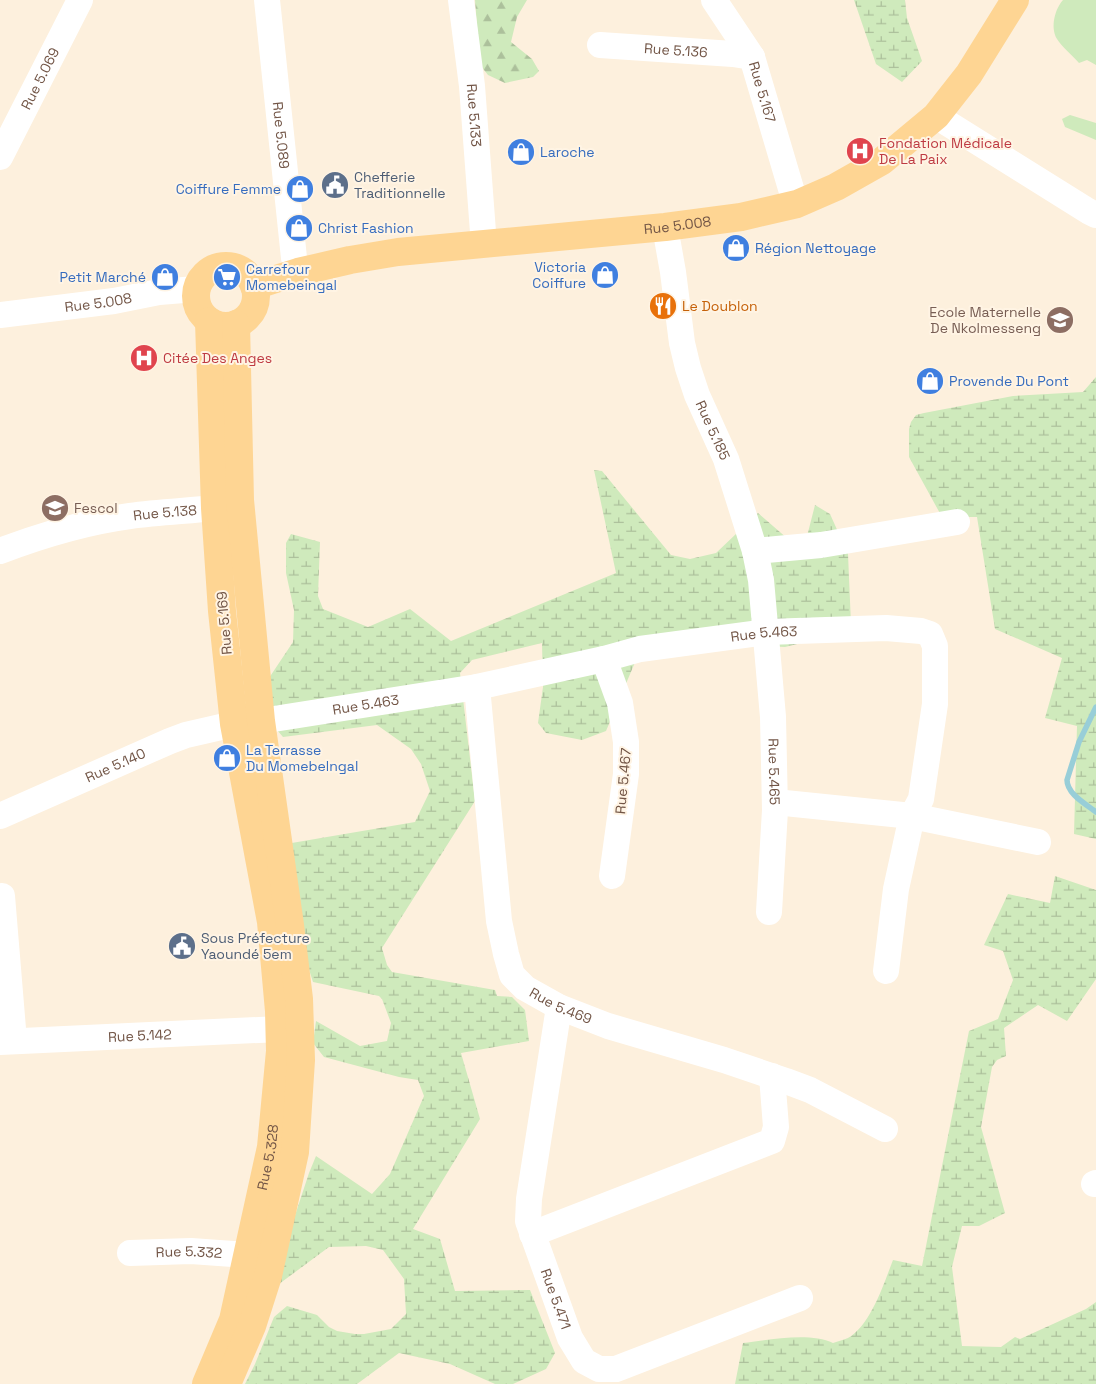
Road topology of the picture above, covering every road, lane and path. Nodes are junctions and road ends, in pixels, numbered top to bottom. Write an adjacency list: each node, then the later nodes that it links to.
1 (80, 0): 10 (street, Rue 5.069)
2 (267, 0): 15 (street, Rue 5.089)
3 (461, 0): 14 (street, Rue 5.133)
4 (714, 0): 8 (street, Rue 5.167)
5 (996, 0): 11 (main road, Rue 5.008)
6 (1015, 0): 9 (main road, Rue 5.008)
7 (600, 44): 8 (street, Rue 5.136)
8 (752, 57): 11 (street, Rue 5.167)
9 (936, 116): 12 (street); 13 (main road, Rue 5.008)
10 (0, 157)
11 (792, 192): 14 (main road, Rue 5.008)
12 (1093, 207)
13 (665, 227): 15 (main road, Rue 5.008); 24 (street, Rue 5.185)
14 (483, 232): 15 (main road, Rue 5.008)
15 (296, 265): 16 (main road, Rue 5.008)
16 (248, 279): 17 (main road); 20 (main road)
17 (196, 289): 18 (street, Rue 5.008); 19 (main road)
18 (0, 315)
19 (209, 321): 20 (main road); 21 (main road, Rue 5.169)
20 (236, 324): 28 (main road, Rue 5.169)
21 (215, 508): 23 (street, Rue 5.138); 29 (main road, Rue 5.169)
22 (957, 522): 24 (street)
23 (0, 551)
24 (755, 551): 25 (street, Rue 5.185)
25 (766, 632): 26 (street, Rue 5.463); 30 (street, Rue 5.465); 32 (street, Rue 5.463)
26 (604, 659): 27 (street, Rue 5.463); 34 (street, Rue 5.467)
27 (477, 688): 28 (street, Rue 5.463); 39 (street, Rue 5.469)
28 (261, 721): 37 (main road, Rue 5.169)
29 (234, 724): 31 (street, Rue 5.140); 37 (main road, Rue 5.169)
30 (775, 802): 32 (street); 36 (street, Rue 5.465)
31 (0, 816)
32 (912, 816): 33 (street); 38 (street, Rue 5.463)
33 (1038, 842)
34 (612, 876)
35 (2, 896): 41 (street)
36 (769, 912)
37 (281, 924): 40 (main road, Rue 5.328); 49 (main road, Rue 5.328)
38 (886, 971)
39 (559, 1007): 42 (street, Rue 5.469); 44 (street, Rue 5.471)
40 (279, 1029): 41 (street, Rue 5.142); 46 (main road, Rue 5.328)
41 (7, 1041)
42 (772, 1076): 43 (street, Rue 5.469); 44 (street)
43 (885, 1129)
44 (532, 1234): 47 (street, Rue 5.471)
45 (130, 1253): 46 (street, Rue 5.332)
46 (247, 1255): 48 (main road, Rue 5.328)
47 (800, 1298)
48 (206, 1384)
49 (227, 1384)

